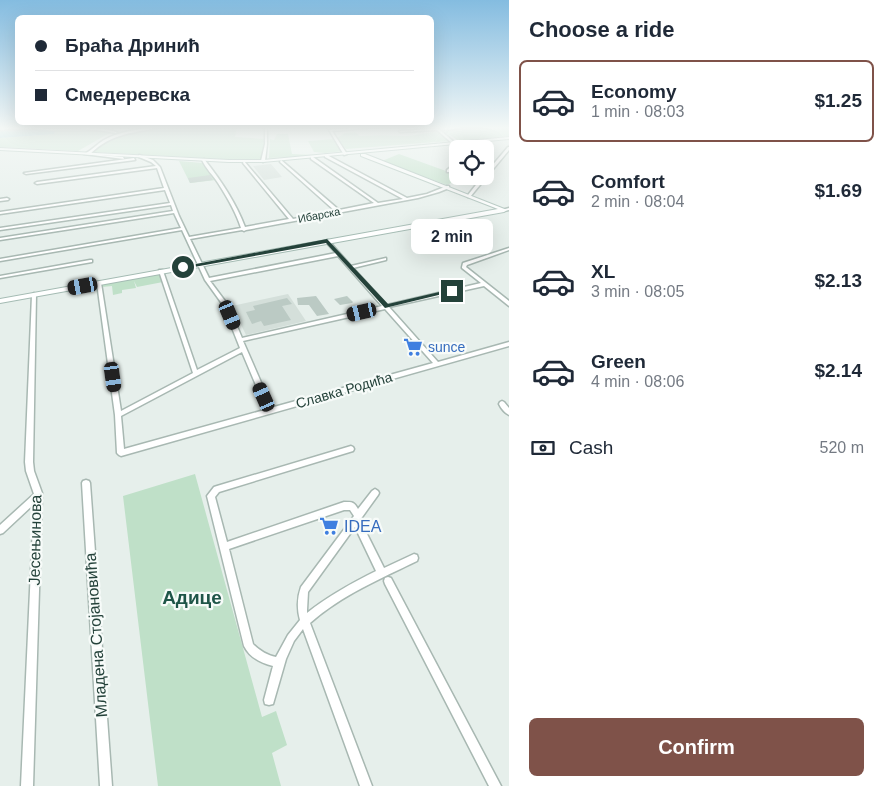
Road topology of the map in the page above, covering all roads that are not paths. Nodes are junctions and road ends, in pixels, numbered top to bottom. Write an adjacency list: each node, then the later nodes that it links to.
1 (98, 164): 10 (street)
2 (154, 164): 9 (street)
3 (205, 164): 28 (street)
4 (245, 164): 25 (street)
5 (283, 164): 22 (street)
6 (320, 164): 20 (street)
7 (340, 164): 17 (street)
8 (388, 164): 13 (street)
9 (158, 167): 11 (street); 14 (street)
10 (26, 173)
11 (37, 183)
12 (477, 185): 15 (street)
13 (448, 187): 15 (street); 17 (street, Ибарска)
14 (167, 190): 19 (street); 24 (street)
15 (468, 196): 21 (street)
16 (7, 199): 18 (street)
17 (406, 199): 20 (street, Ибарска)
18 (0, 200)
19 (172, 204): 23 (street); 26 (street)
20 (377, 204): 22 (street, Ибарска)
21 (507, 210): 31 (street)
22 (338, 211): 25 (street, Ибарска)
23 (175, 212): 27 (street); 30 (street)
24 (0, 213)
25 (292, 220): 28 (street, Ибарска)
26 (0, 229)
27 (184, 229): 29 (street); 35 (street)
28 (244, 230): 29 (street, Ибарска)
29 (189, 238): 37 (street)
30 (0, 239)
31 (327, 241): 33 (street); 37 (street)
32 (509, 249): 43 (street)
33 (340, 254): 38 (street); 41 (street)
34 (384, 259): 38 (street)
35 (0, 260)
36 (90, 261): 40 (street)
37 (200, 264): 39 (street); 41 (street)
38 (351, 266): 47 (street)
39 (161, 271): 42 (street); 52 (street)
40 (0, 277)
41 (207, 280): 48 (street)
42 (99, 283): 44 (street); 56 (street)
43 (485, 284): 46 (street); 47 (street)
44 (34, 295): 45 (street); 60 (street, Јесењинова)
45 (0, 301)
46 (509, 304)
47 (387, 306): 48 (street); 51 (street)
48 (240, 340): 50 (street)
49 (509, 344): 51 (street, Славка Родића)
50 (243, 349): 52 (street); 54 (street)
51 (437, 364): 54 (street, Славка Родића)
52 (195, 372): 56 (street)
53 (502, 404): 55 (street)
54 (272, 410): 56 (street, Славка Родића)
55 (509, 412)
56 (118, 414)
57 (351, 449): 63 (street)
58 (86, 483): 70 (street, Младена Стојановића)
59 (375, 493): 61 (street)
60 (37, 496): 62 (street); 69 (street, Јесењинова)
61 (357, 518): 63 (street); 65 (street); 66 (street)
62 (0, 530)
63 (226, 546): 67 (street)
64 (414, 558): 65 (street)
65 (385, 578): 66 (street); 72 (street)
66 (304, 622): 67 (street); 71 (street)
67 (279, 663): 68 (street)
68 (269, 700)
69 (27, 786)
70 (106, 786)
71 (366, 786)
72 (495, 786)

